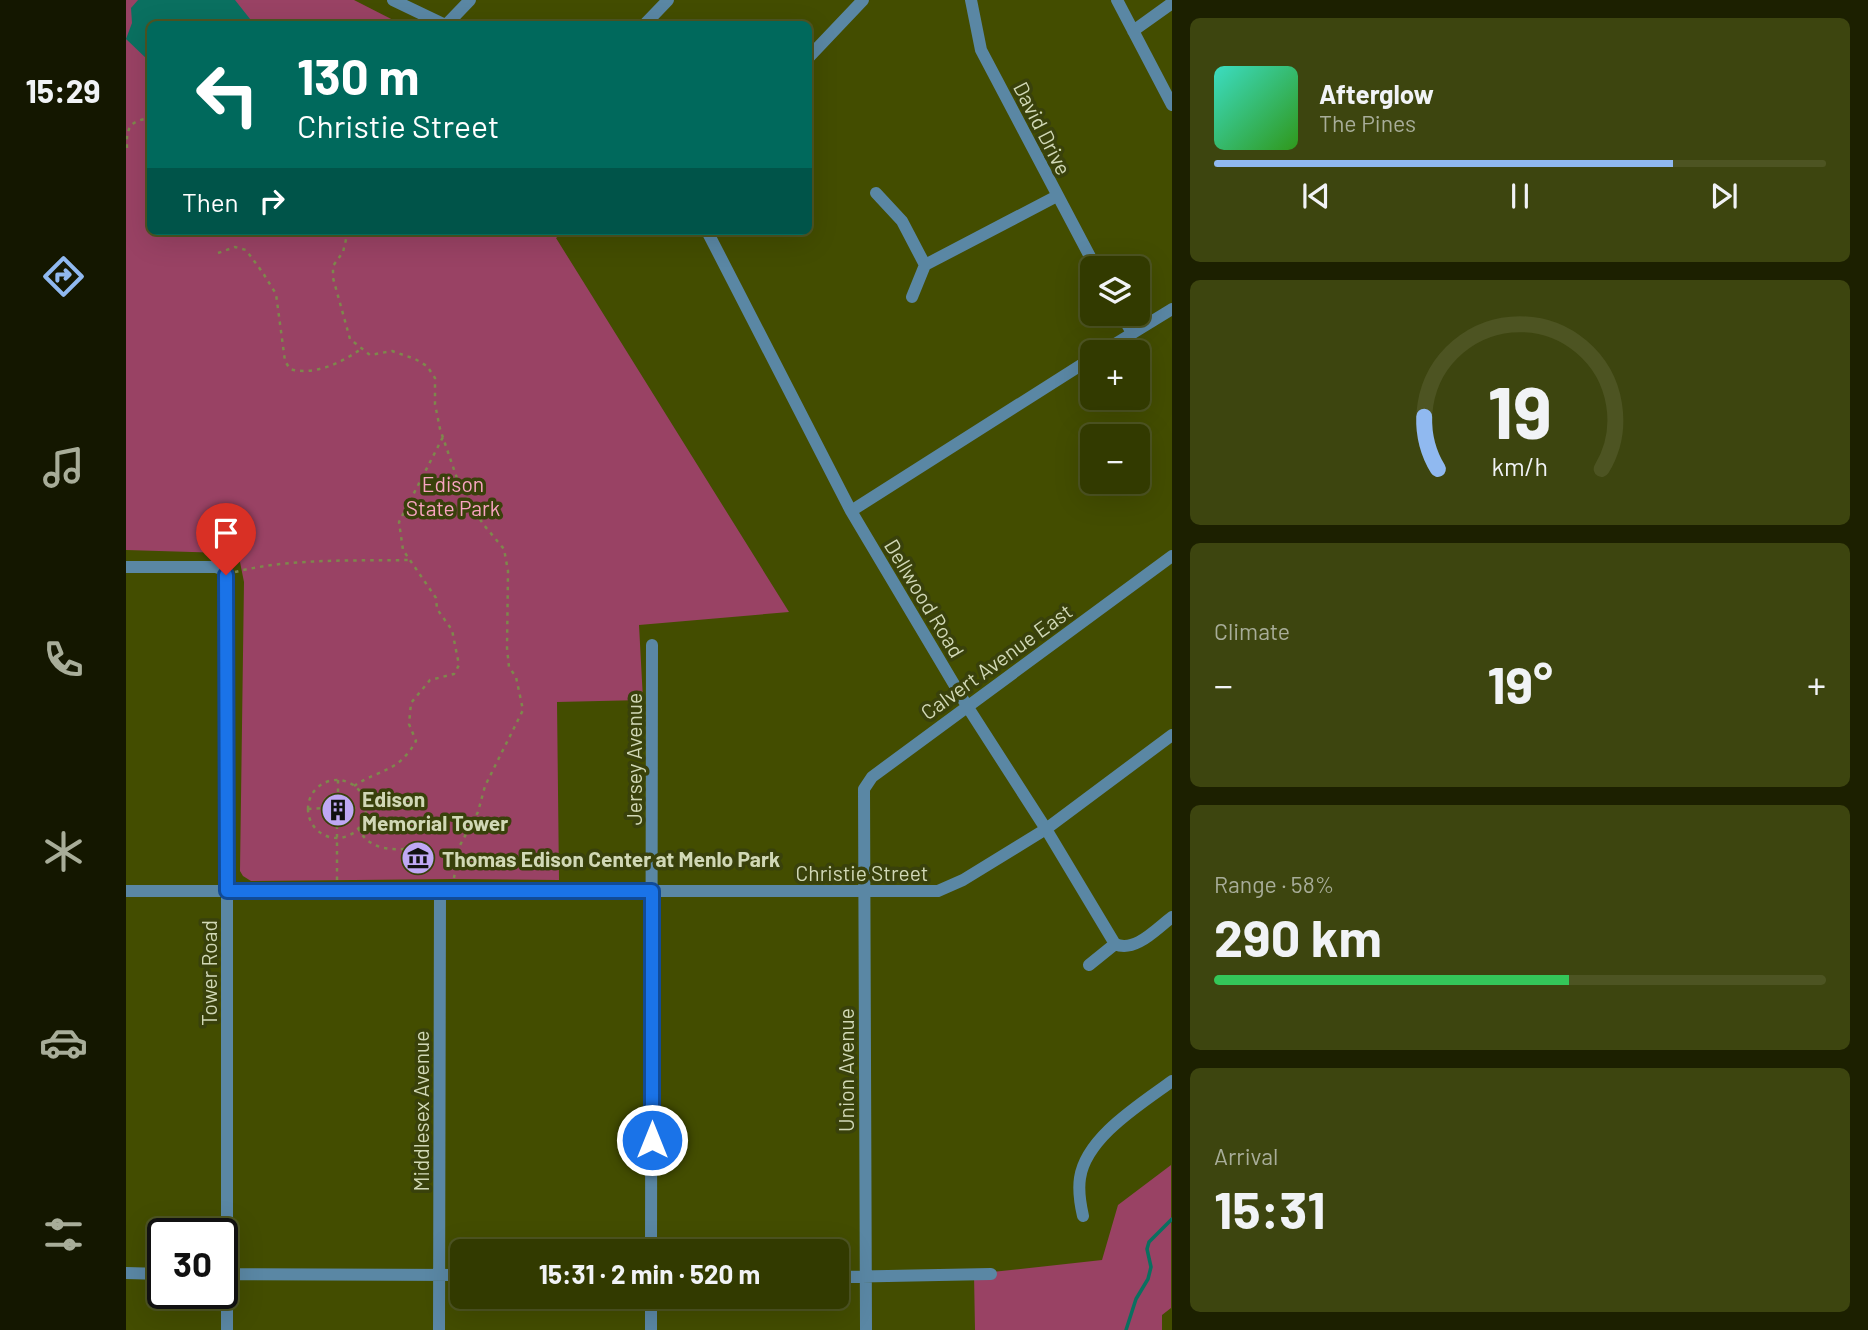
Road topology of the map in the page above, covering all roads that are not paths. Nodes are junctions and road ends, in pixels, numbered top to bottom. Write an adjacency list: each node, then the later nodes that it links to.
1 (393, 0): 8 (street)
2 (470, 0): 9 (street)
3 (668, 0): 10 (street)
4 (863, 0): 12 (street)
5 (971, 0): 15 (street, David Drive)
6 (1117, 0): 11 (street)
7 (1171, 3): 11 (street)
8 (438, 21)
9 (448, 21)
10 (648, 21)
11 (1133, 31): 13 (street)
12 (812, 54)
13 (1171, 105)
14 (876, 193): 18 (street)
15 (1057, 196): 17 (street, David Drive); 18 (street)
16 (709, 235): 25 (street, Dellwood Road)
17 (1090, 256)
18 (925, 265): 19 (street)
19 (912, 297)
20 (1171, 309): 22 (street)
21 (1128, 326): 22 (street)
22 (1132, 333): 23 (street)
23 (1121, 340)
24 (1080, 366): 25 (street)
25 (851, 511): 29 (street, Dellwood Road)
26 (1171, 556): 29 (street, Calvert Avenue East)
27 (126, 567): 34 (street, Tower Road)
28 (652, 645): 35 (street, Jersey Avenue)
29 (967, 706): 31 (street, Calvert Avenue East); 32 (street, Dellwood Road)
30 (1171, 735): 32 (street, Christie Street)
31 (863, 810): 36 (street, Union Avenue)
32 (1046, 829): 36 (street, Christie Street); 39 (street, Dellwood Road)
33 (126, 891): 34 (street, Christie Street)
34 (227, 891): 37 (street, Christie Street); 43 (street, Tower Road)
35 (652, 891): 36 (street, Christie Street); 37 (street, Christie Street); 44 (street, Jersey Avenue)
36 (863, 891): 52 (street, Union Avenue)
37 (440, 892): 48 (street, Middlesex Avenue)
38 (1171, 917): 39 (street)
39 (1115, 944): 40 (street)
40 (1089, 965)
41 (1171, 1081): 42 (street)
42 (1083, 1216)
43 (225, 1218)
44 (651, 1239)
45 (126, 1273): 46 (street)
46 (147, 1273)
47 (238, 1274): 48 (street)
48 (439, 1275): 49 (street); 56 (street, Middlesex Avenue)
49 (450, 1275)
50 (991, 1275): 52 (street)
51 (849, 1276): 52 (street)
52 (866, 1277): 58 (street, Union Avenue)
53 (227, 1309): 55 (street, Tower Road)
54 (651, 1309): 57 (street)
55 (228, 1330)
56 (439, 1330)
57 (651, 1330)
58 (866, 1330)

